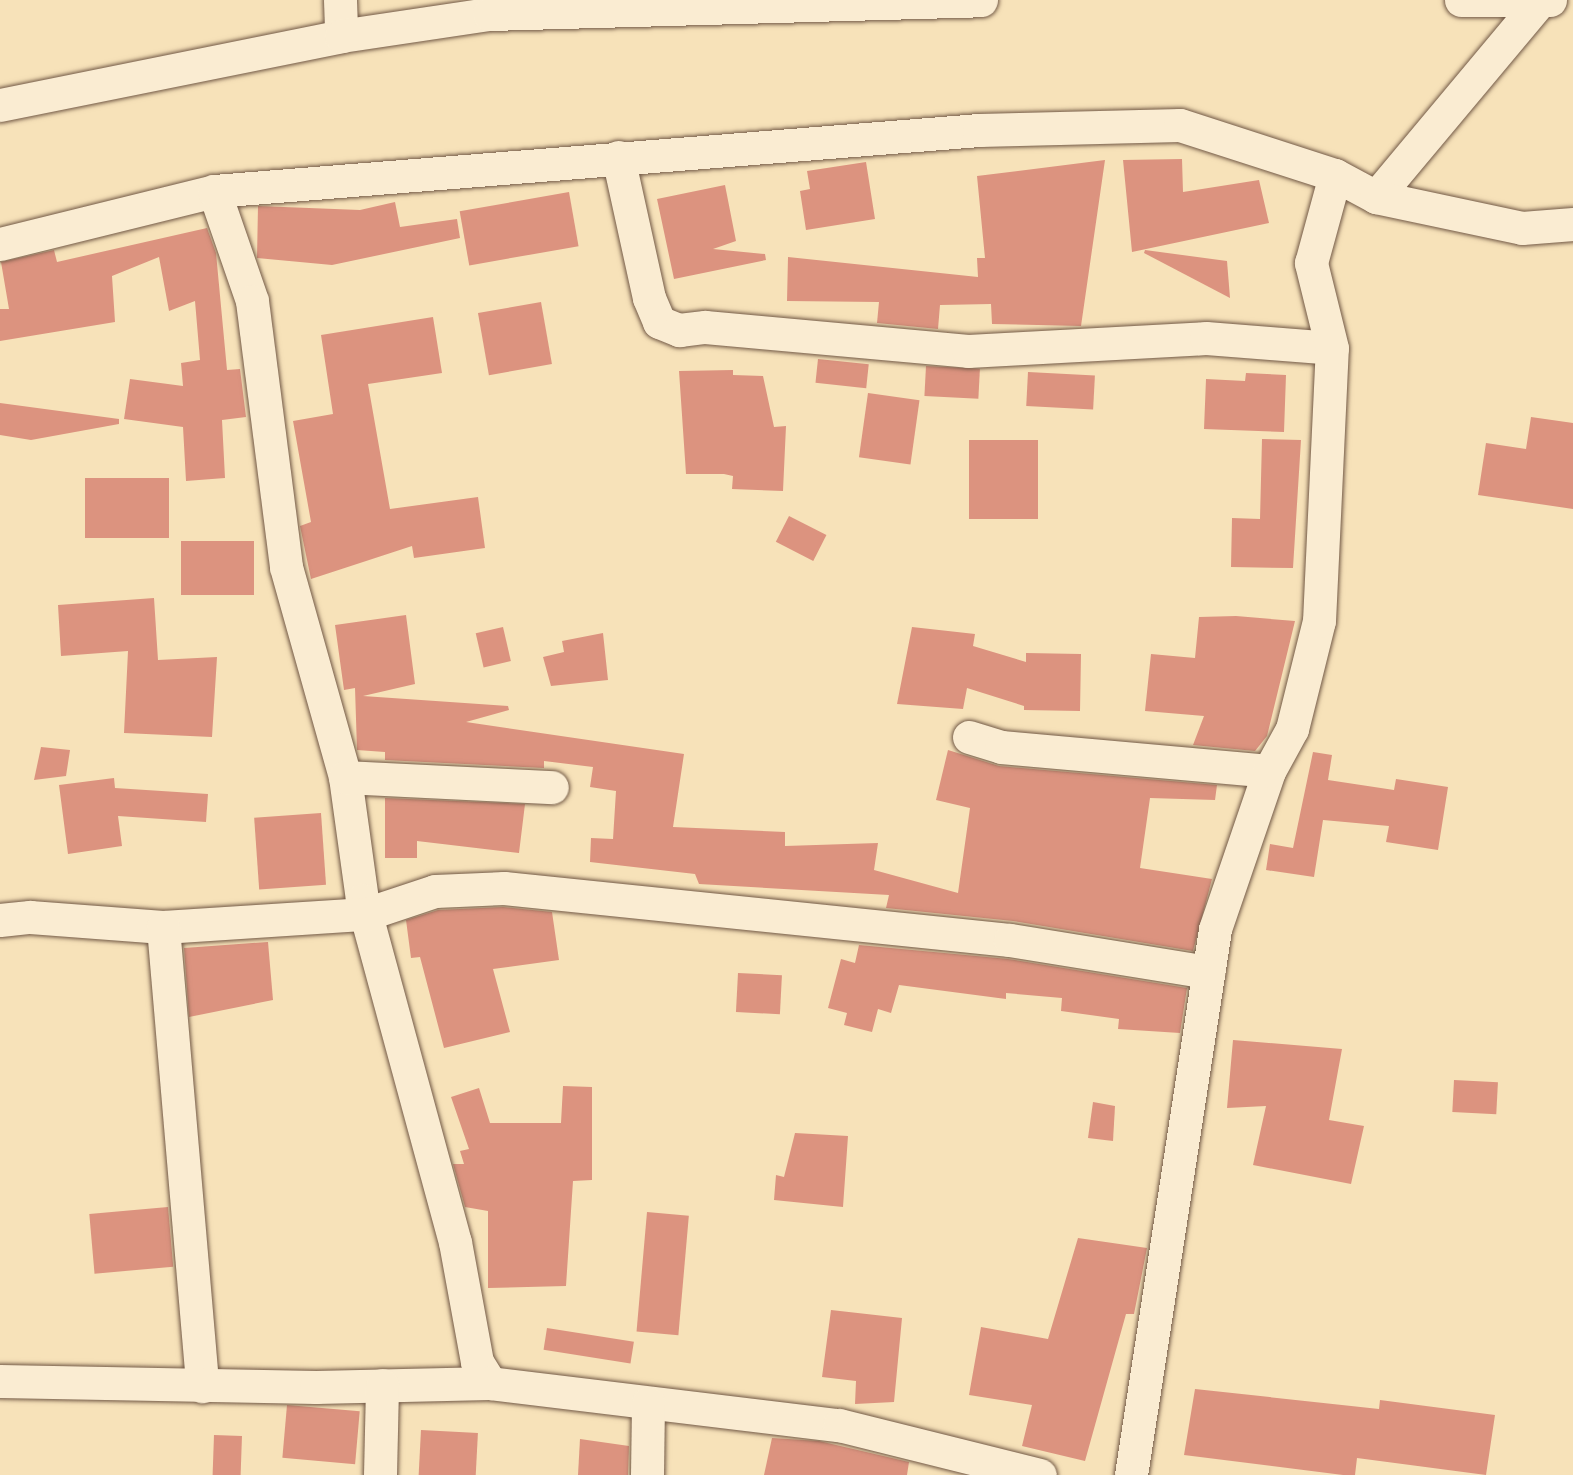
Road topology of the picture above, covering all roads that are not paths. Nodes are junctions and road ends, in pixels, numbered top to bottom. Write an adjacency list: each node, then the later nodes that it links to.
1 (340, 0): 5 (street)
2 (981, 0): 5 (street)
3 (1461, 0): 4 (street)
4 (1545, 1): 10 (street)
5 (341, 36): 6 (street)
6 (0, 105)
7 (618, 157): 8 (street); 9 (street); 13 (street)
8 (1335, 175): 10 (street); 13 (street)
9 (214, 191): 12 (street); 16 (street)
10 (1376, 197): 11 (street)
11 (1573, 224)
12 (0, 244)
13 (1332, 348): 15 (street)
14 (969, 737): 15 (street)
15 (1269, 771): 21 (street)
16 (345, 777): 17 (street); 18 (street)
17 (552, 787)
18 (366, 914): 20 (street); 21 (street); 23 (street)
19 (0, 920): 20 (street)
20 (163, 927): 25 (street)
21 (1208, 972): 30 (street)
22 (0, 1381): 25 (street)
23 (490, 1383): 24 (street); 26 (street)
24 (382, 1385): 25 (street); 27 (street)
25 (201, 1386)
26 (648, 1404): 28 (street); 29 (street)
27 (380, 1475)
28 (647, 1475)
29 (1040, 1475)
30 (1131, 1475)

